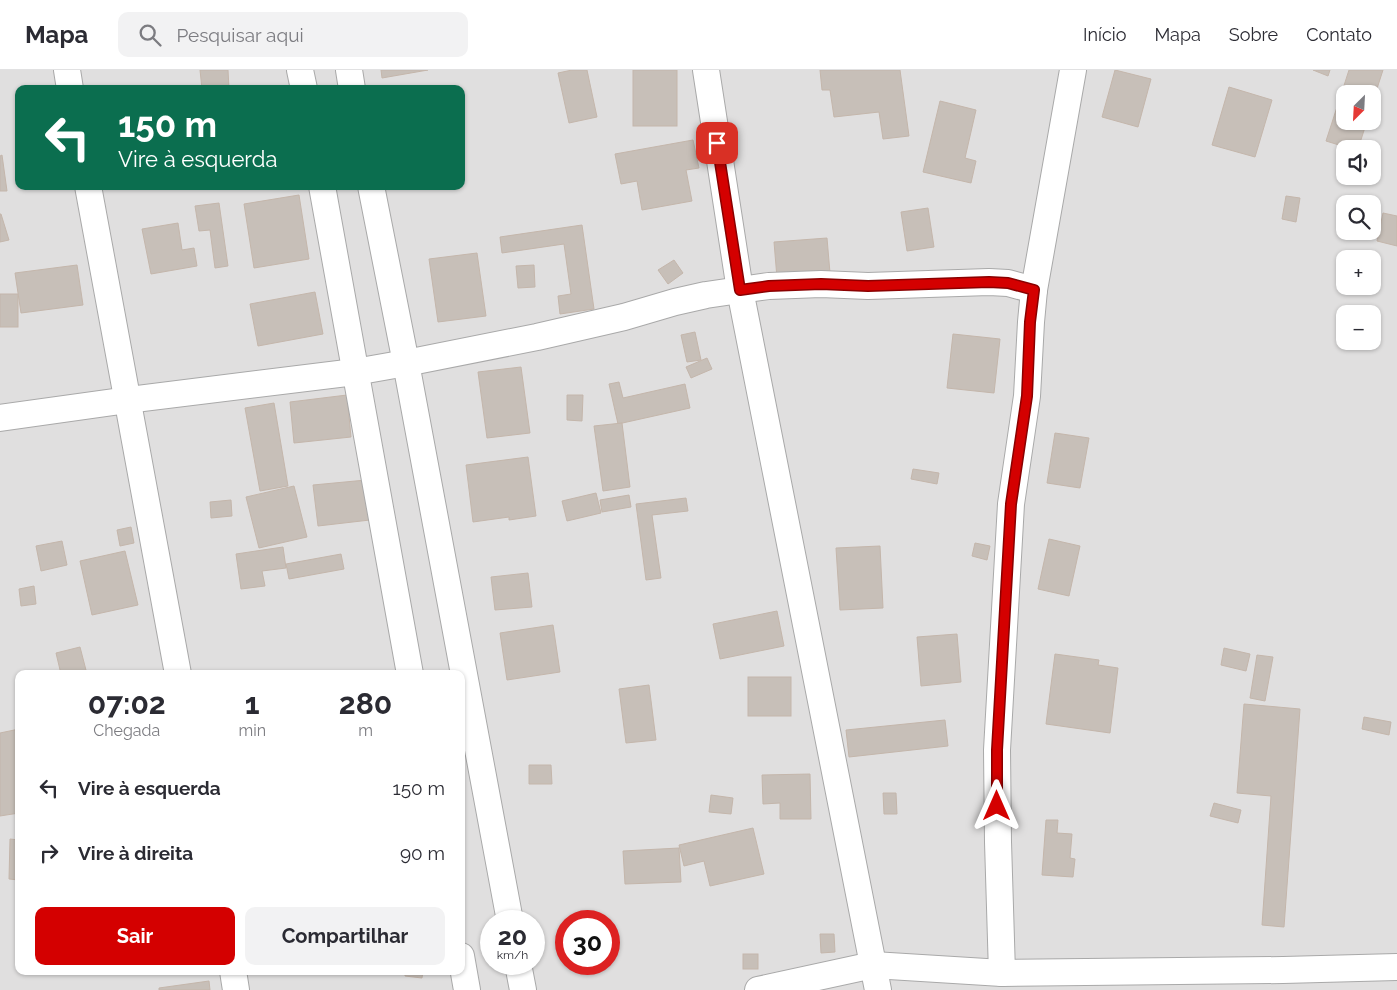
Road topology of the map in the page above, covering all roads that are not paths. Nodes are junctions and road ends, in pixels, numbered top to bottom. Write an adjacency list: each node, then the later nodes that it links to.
1 (67, 70): 6 (street)
2 (300, 70): 7 (street)
3 (348, 70): 8 (street)
4 (706, 70): 12 (street)
5 (1073, 70): 13 (street)
6 (69, 85)
7 (303, 85)
8 (351, 85)
9 (89, 190): 16 (street)
10 (323, 190): 15 (street)
11 (372, 190): 14 (street)
12 (740, 290): 13 (street); 14 (street); 23 (street)
13 (1034, 290): 25 (street)
14 (406, 363): 15 (street); 20 (street)
15 (355, 372): 16 (street); 19 (street)
16 (128, 400): 17 (street); 18 (street)
17 (0, 418)
18 (177, 670)
19 (409, 670)
20 (463, 670)
21 (465, 680): 22 (street)
22 (508, 910)
23 (873, 965): 25 (street); 32 (street); 33 (street)
24 (1397, 967): 25 (street)
25 (1002, 973)
26 (234, 975): 29 (street)
27 (464, 975): 30 (street)
28 (520, 975): 31 (street)
29 (236, 990)
30 (467, 990)
31 (523, 990)
32 (758, 990)
33 (878, 990)

